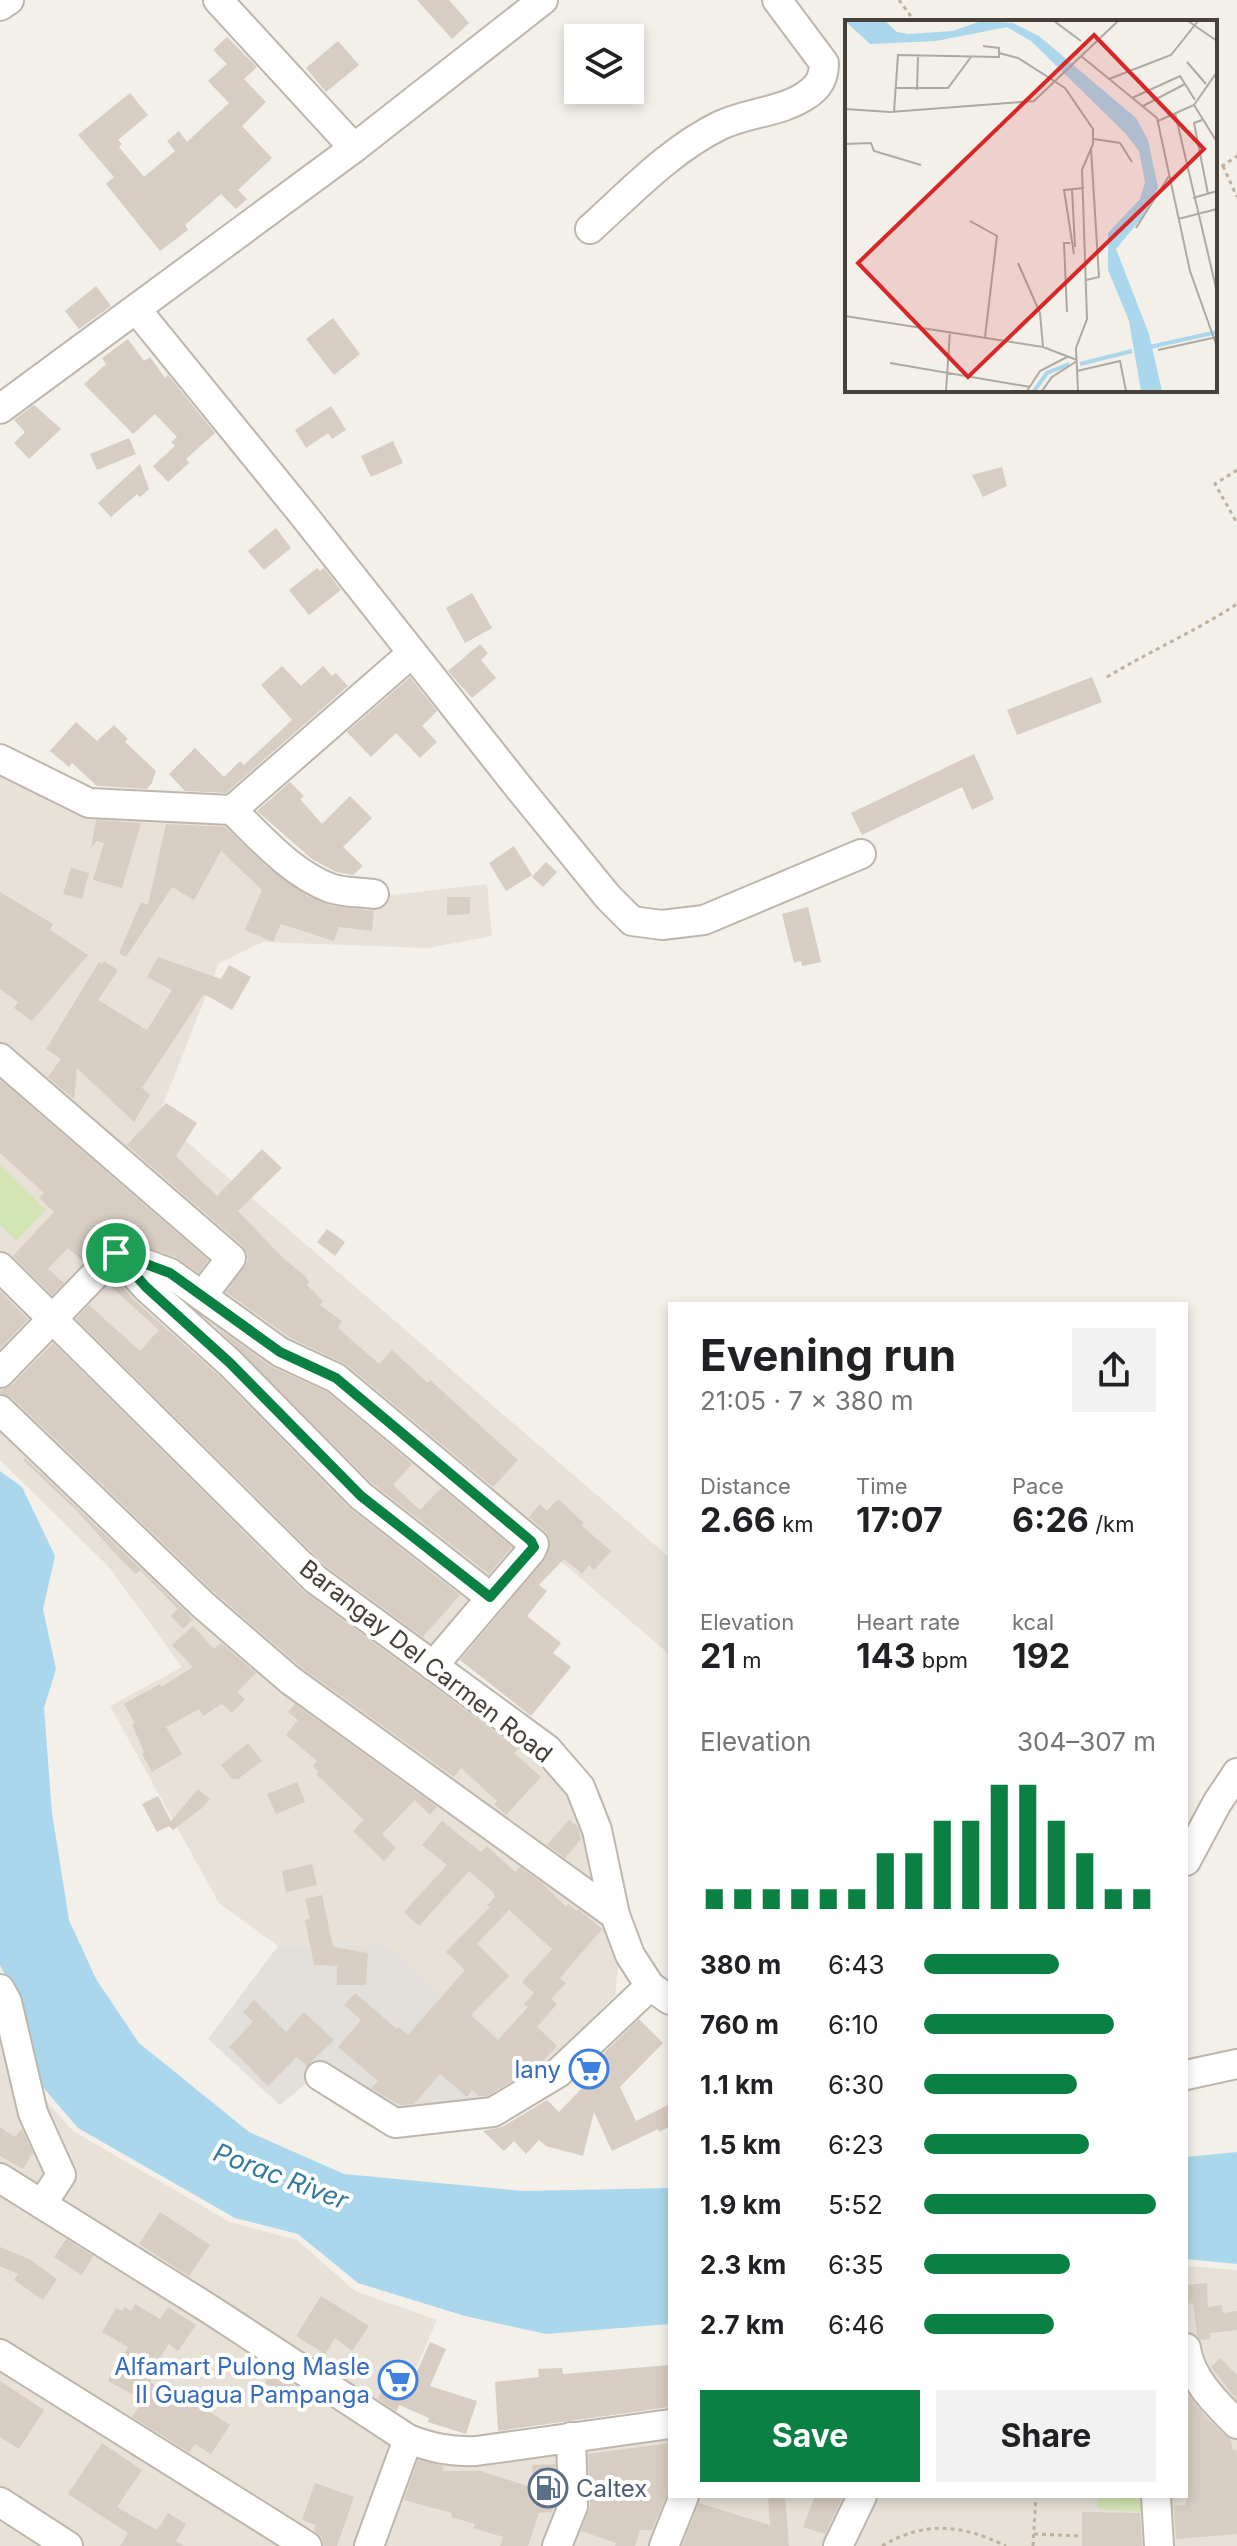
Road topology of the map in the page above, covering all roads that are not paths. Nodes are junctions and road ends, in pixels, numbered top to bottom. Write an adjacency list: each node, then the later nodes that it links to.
1 (9, 0): 5 (street)
2 (218, 0): 6 (street)
3 (777, 0): 7 (street)
4 (529, 4): 6 (street)
5 (0, 6)
6 (354, 148): 8 (street)
7 (590, 229)
8 (136, 309): 9 (street); 10 (street)
9 (0, 409)
10 (412, 653): 12 (street); 13 (street)
11 (0, 759): 12 (street)
12 (232, 810): 14 (street)
13 (861, 854)
14 (374, 894)
15 (0, 1058): 18 (street)
16 (116, 1253): 18 (street); 19 (street); 22 (street)
17 (0, 1267): 19 (street, Barangay Del Carmen Road)
18 (202, 1296): 22 (street)
19 (51, 1318): 20 (street); 23 (street, Barangay Del Carmen Road)
20 (0, 1373)
21 (0, 1410): 26 (street)
22 (490, 1597): 23 (street)
23 (433, 1666): 26 (street, Barangay Del Carmen Road)
24 (1237, 1773): 25 (street)
25 (1188, 1857)
26 (615, 1915): 28 (street, Barangay Del Carmen Road)
27 (0, 1989): 33 (street)
28 (660, 1993): 31 (street)
29 (1237, 2064): 30 (street)
30 (1188, 2075)
31 (320, 2076)
32 (0, 2178): 33 (street)
33 (42, 2204): 39 (street)
34 (0, 2354): 45 (street)
35 (1188, 2362): 37 (street)
36 (668, 2424): 38 (street)
37 (1237, 2424)
38 (571, 2437): 39 (street); 47 (street)
39 (408, 2439): 46 (street)
40 (683, 2498): 48 (street)
41 (861, 2498): 49 (street)
42 (1156, 2498): 50 (street)
43 (0, 2502): 44 (street)
44 (68, 2546)
45 (307, 2546)
46 (369, 2546)
47 (557, 2546)
48 (664, 2546)
49 (838, 2546)
50 (1159, 2546)

